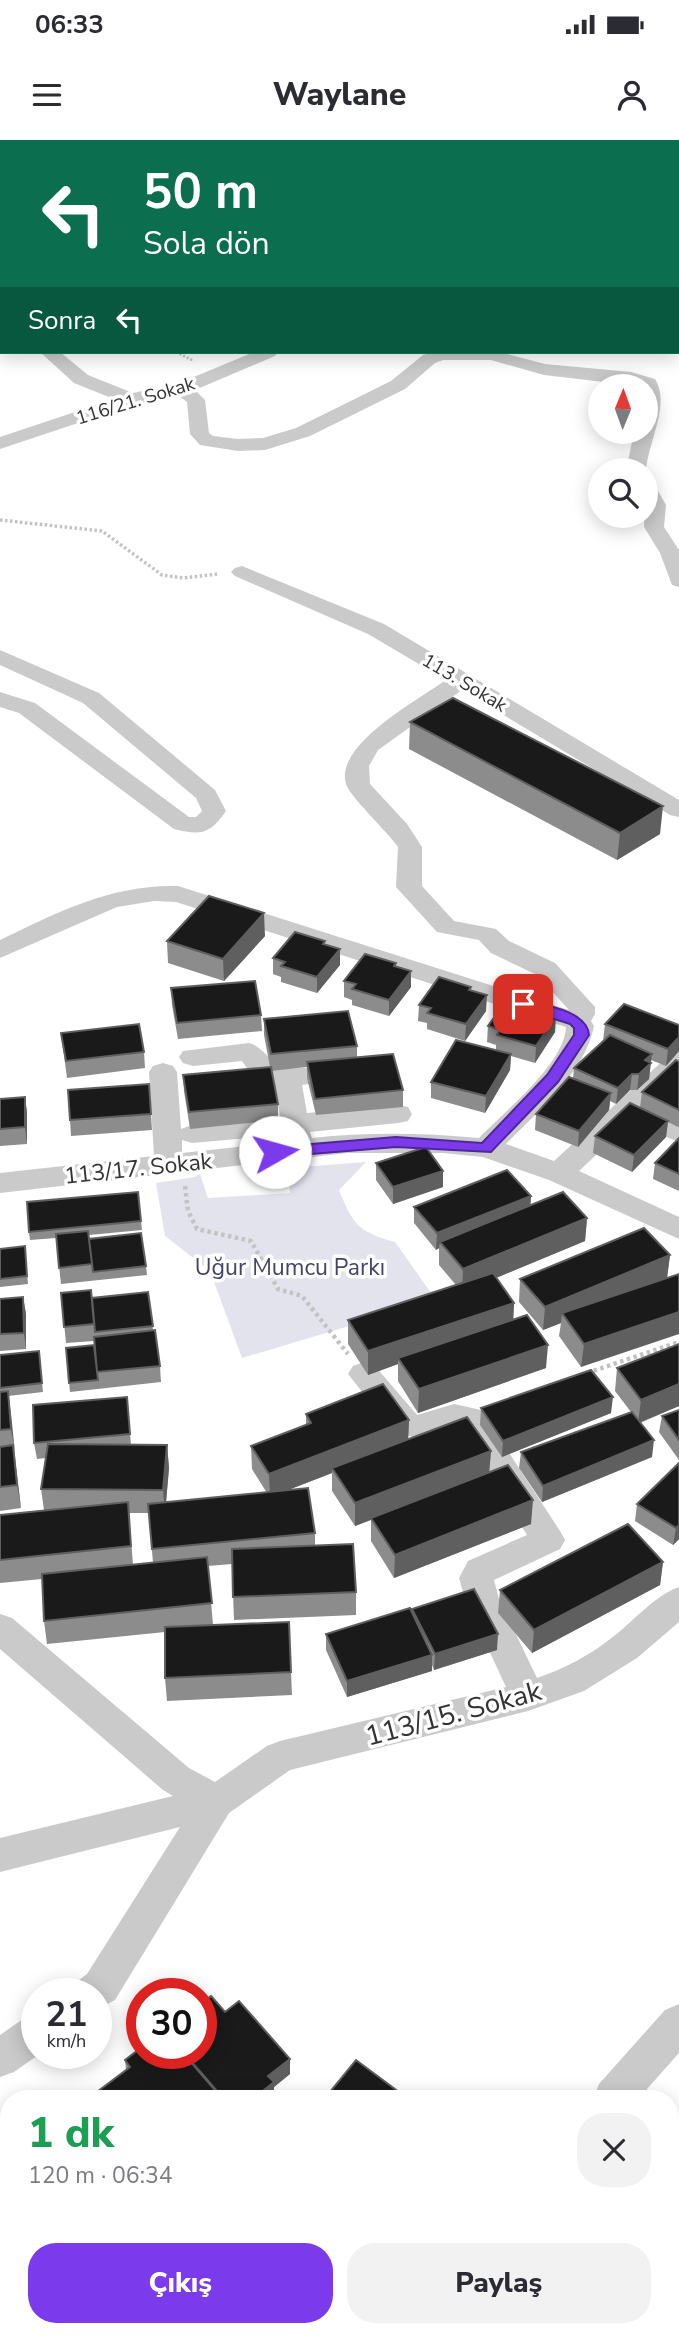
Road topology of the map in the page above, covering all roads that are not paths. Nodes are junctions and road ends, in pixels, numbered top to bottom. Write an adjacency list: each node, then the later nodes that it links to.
1 (51, 354): 5 (street)
2 (264, 354): 4 (street, 116/21. Sokak)
3 (592, 374): 4 (street)
4 (182, 389): 5 (street, 116/21. Sokak)
5 (131, 399): 6 (street, 116/21. Sokak)
6 (0, 443)
7 (654, 528): 9 (street)
8 (242, 572): 11 (street, 113. Sokak)
9 (679, 581)
10 (0, 657): 12 (street)
11 (461, 680): 13 (street, 113. Sokak); 15 (street)
12 (0, 699)
13 (679, 810)
14 (0, 950): 15 (street)
15 (588, 1034): 21 (street)
16 (193, 1057): 20 (street)
17 (668, 1067): 21 (street)
18 (350, 1071): 20 (street)
19 (163, 1072): 27 (street)
20 (287, 1077): 25 (street)
21 (589, 1095): 23 (street); 26 (street); 28 (street)
22 (398, 1114): 25 (street)
23 (679, 1133)
24 (192, 1134): 25 (street)
25 (297, 1136): 26 (street, 113/17. Sokak); 27 (street, 113/17. Sokak)
26 (486, 1149): 28 (street, 113/17. Sokak)
27 (175, 1165): 29 (street, 113/17. Sokak)
28 (559, 1173): 30 (street, 113/17. Sokak)
29 (0, 1183)
30 (679, 1228)
31 (364, 1374): 34 (street)
32 (679, 1601): 34 (street, 113/15. Sokak)
33 (0, 1628): 35 (street)
34 (528, 1696): 35 (street, 113/15. Sokak)
35 (216, 1802): 36 (street); 37 (street)
36 (0, 1856)
37 (107, 1978)
38 (679, 2023): 41 (street)
39 (21, 2043): 40 (street)
40 (0, 2058)
41 (620, 2090)

